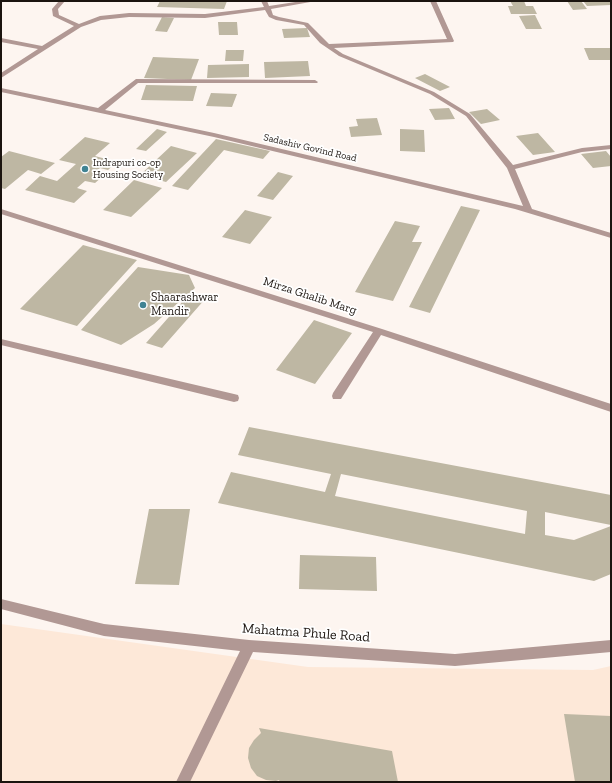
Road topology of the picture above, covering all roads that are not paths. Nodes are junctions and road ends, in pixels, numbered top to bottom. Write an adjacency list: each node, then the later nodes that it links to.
1 (62, 1): 6 (street)
2 (264, 1): 5 (street)
3 (313, 1): 5 (street)
4 (433, 1): 8 (street)
5 (268, 8): 6 (street); 8 (street)
6 (79, 26): 9 (street)
7 (1, 40): 9 (street)
8 (329, 46): 15 (street)
9 (43, 48): 10 (street)
10 (1, 76)
11 (315, 82): 13 (street)
12 (1, 90): 13 (street, Sadashiv Govind Road)
13 (99, 111): 17 (street, Sadashiv Govind Road)
14 (611, 147): 15 (street)
15 (511, 168): 17 (street)
16 (1, 211): 19 (street, Mirza Ghalib Marg)
17 (529, 211): 18 (street, Sadashiv Govind Road)
18 (611, 236)
19 (379, 331): 21 (street); 23 (street, Mirza Ghalib Marg)
20 (1, 342): 22 (street)
21 (337, 396)
22 (234, 398)
23 (611, 408)
24 (1, 604): 25 (street, Mahatma Phule Road)
25 (249, 646): 26 (street, Mahatma Phule Road); 27 (street)
26 (611, 646)
27 (183, 782)

